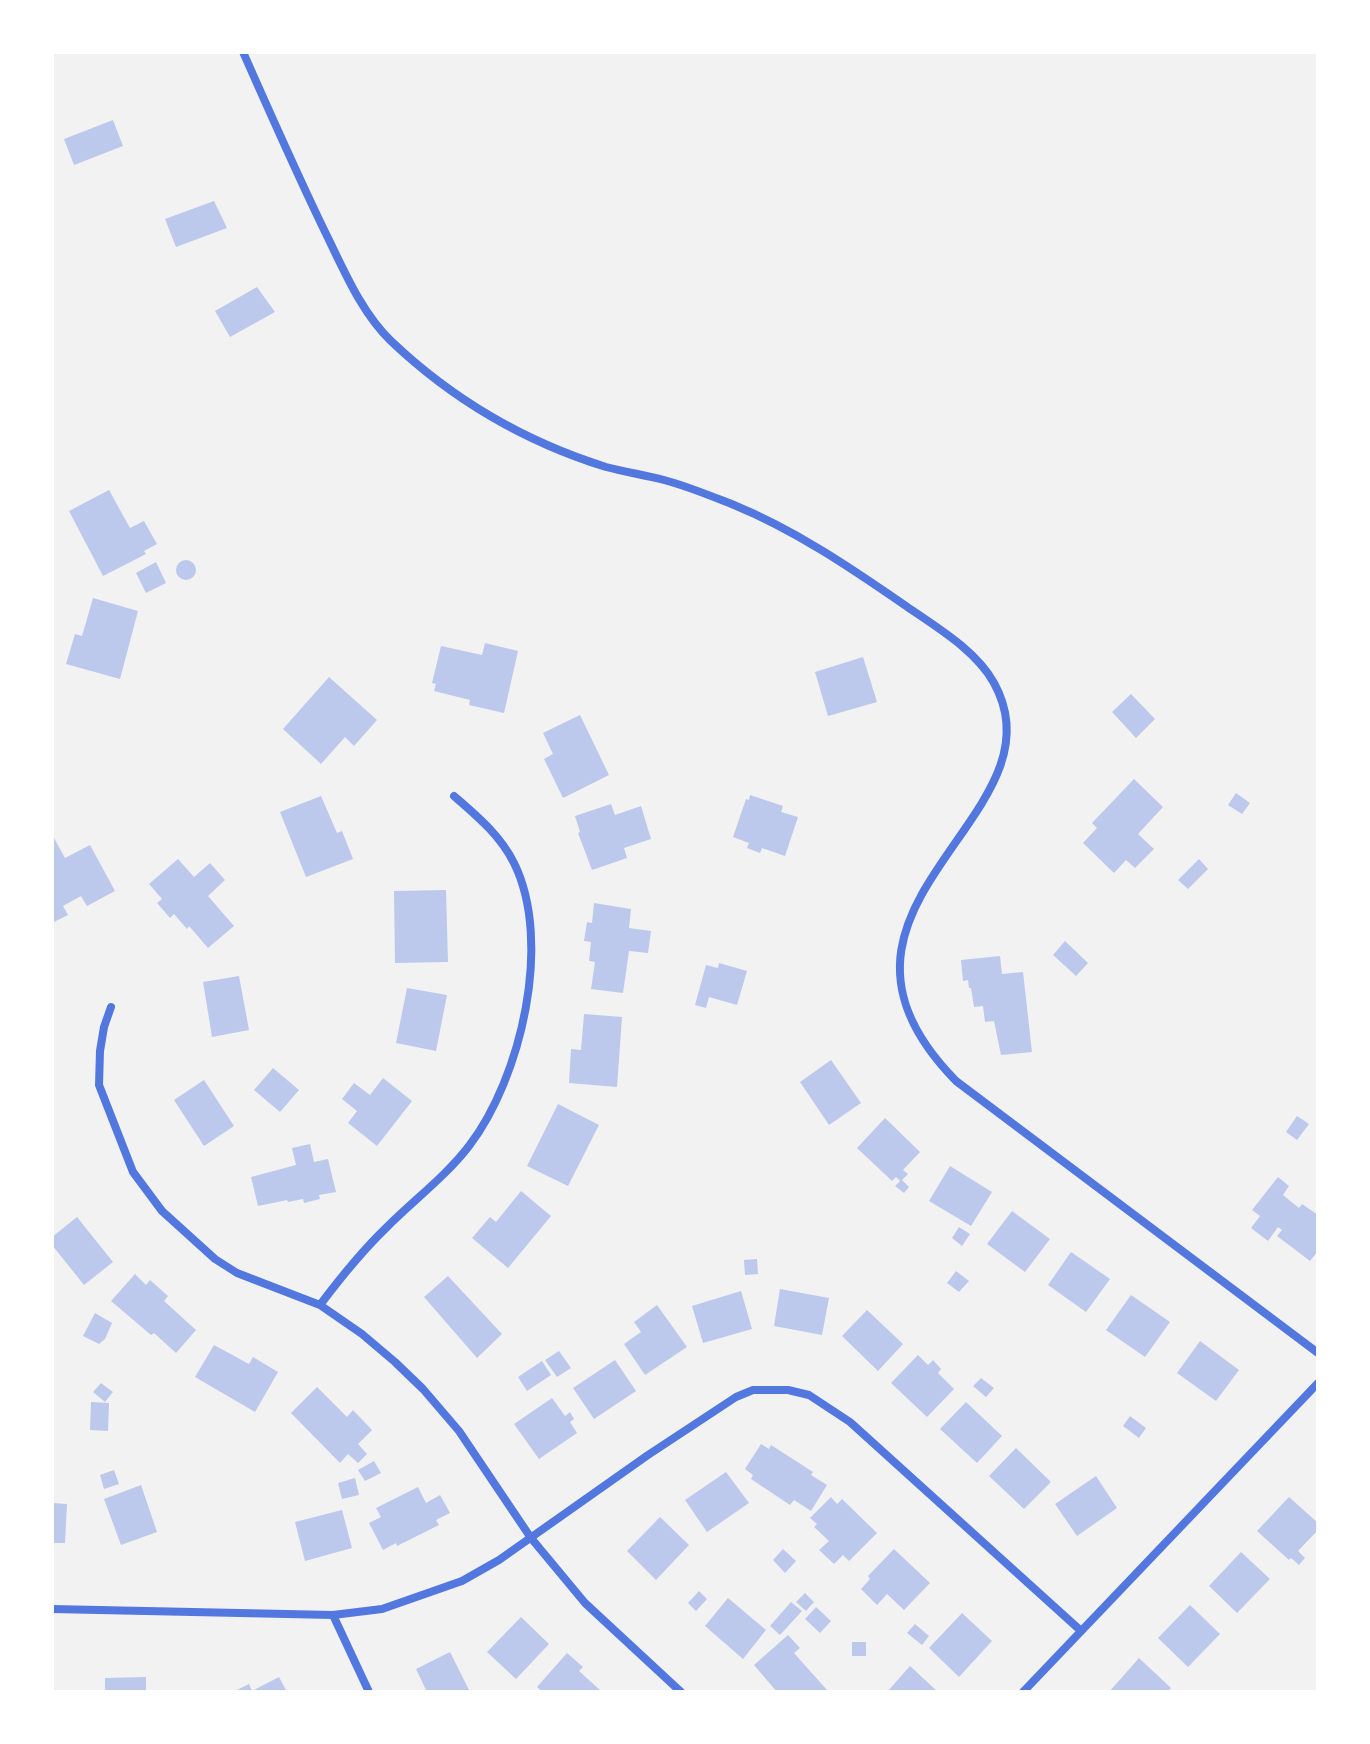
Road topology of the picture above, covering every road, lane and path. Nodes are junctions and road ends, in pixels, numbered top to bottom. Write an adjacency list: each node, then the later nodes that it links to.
1 (243, 52): 5 (street)
2 (454, 796): 4 (street)
3 (111, 1007): 4 (street)
4 (320, 1305): 7 (street)
5 (1318, 1353)
6 (1318, 1383): 10 (street)
7 (531, 1538): 9 (street); 10 (street); 12 (street)
8 (52, 1609): 9 (street)
9 (333, 1615): 11 (street)
10 (1080, 1630): 13 (street)
11 (369, 1692)
12 (681, 1692)
13 (1023, 1692)

